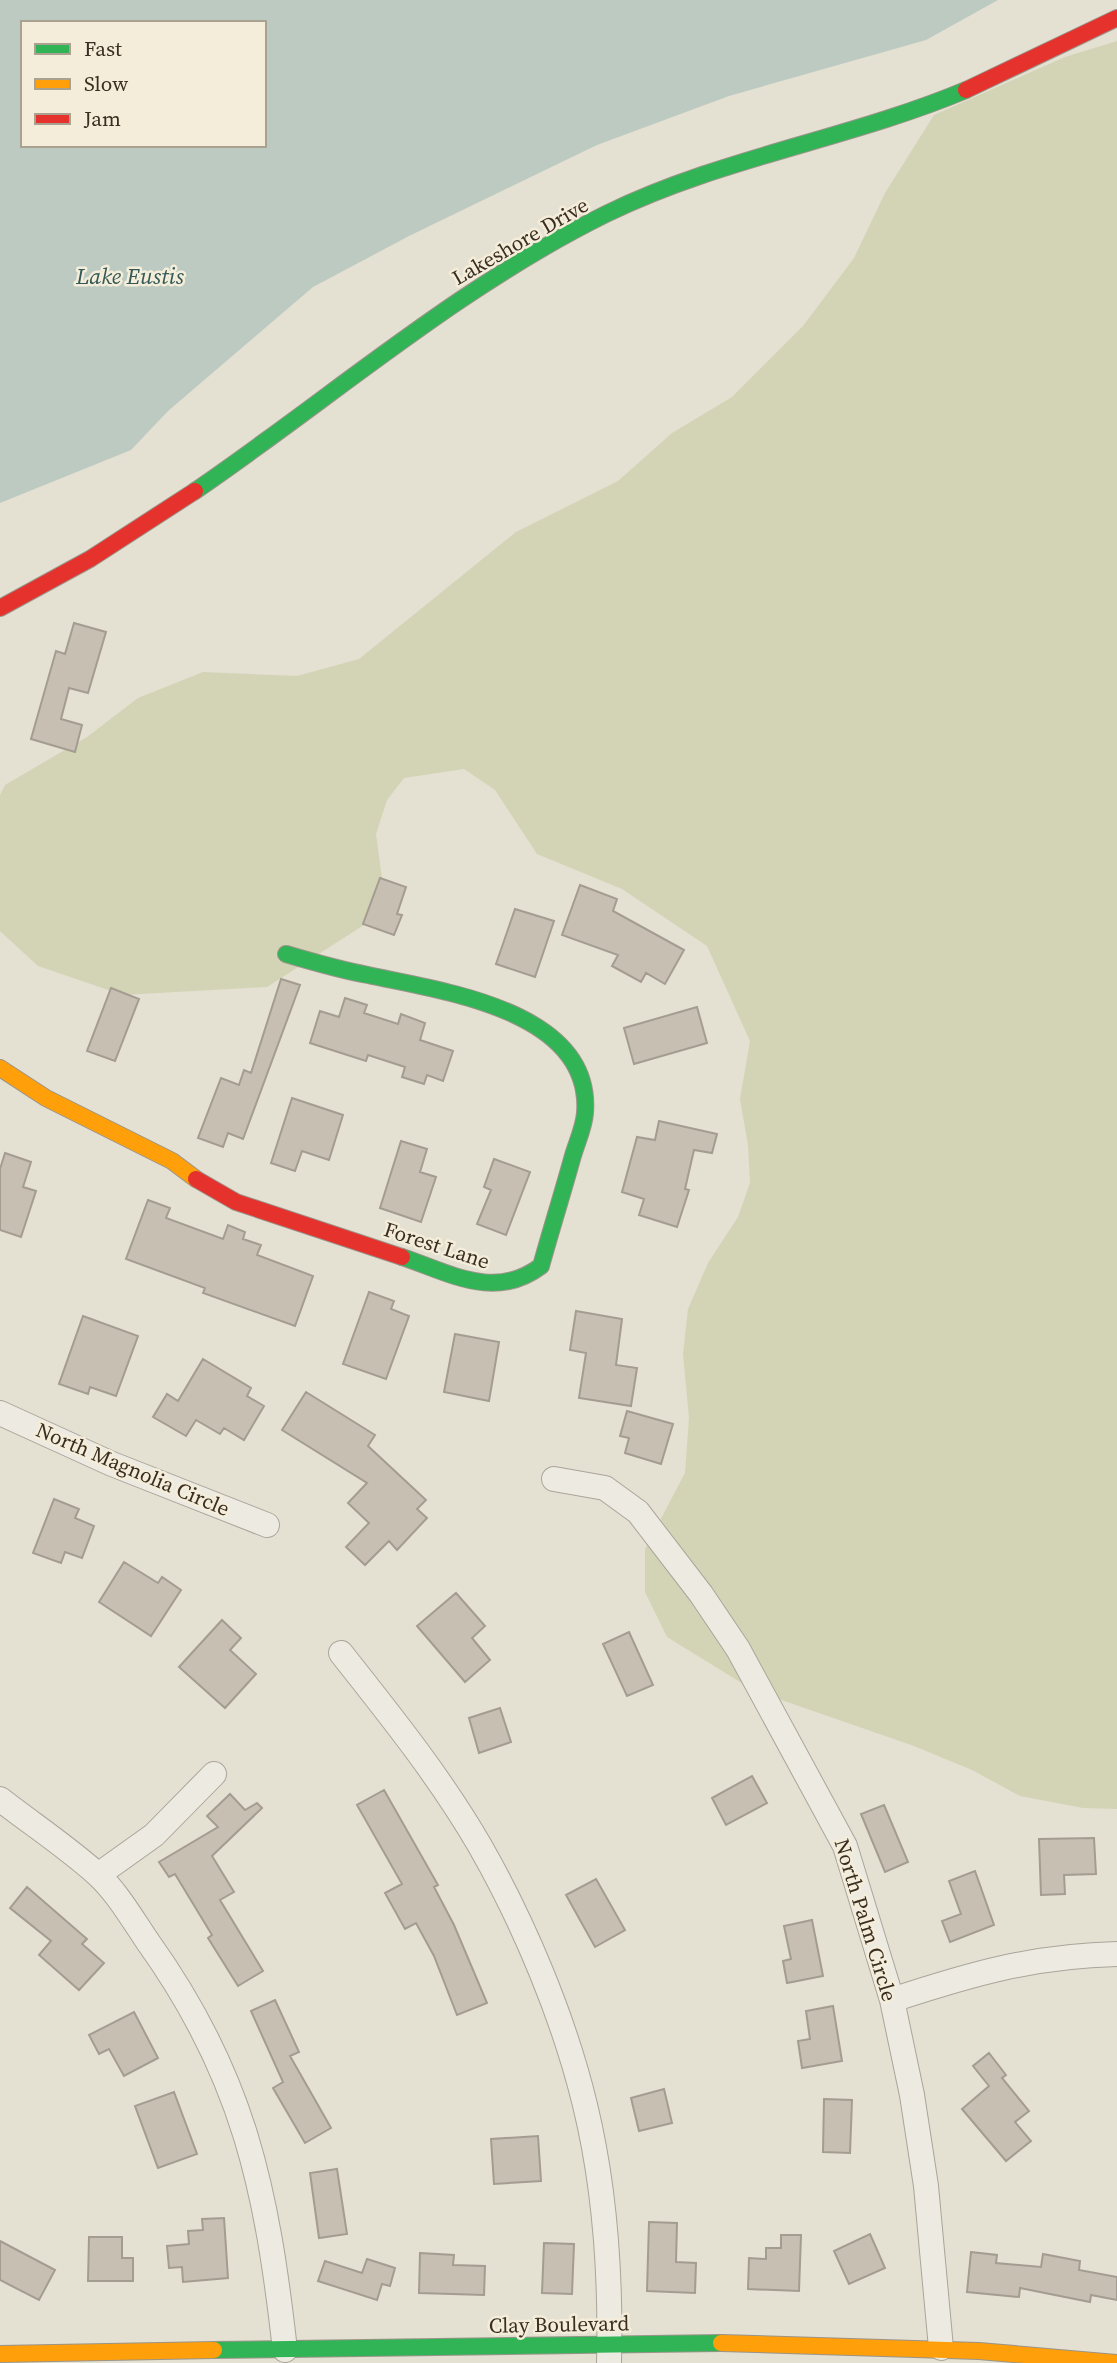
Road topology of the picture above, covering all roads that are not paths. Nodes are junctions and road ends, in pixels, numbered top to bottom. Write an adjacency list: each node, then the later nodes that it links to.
1 (1117, 18): 2 (street, Lakeshore Drive)
2 (0, 607)
3 (286, 954): 4 (street, Forest Lane)
4 (0, 1068)
5 (0, 1413): 7 (street, North Magnolia Circle)
6 (554, 1479): 13 (street, North Palm Circle)
7 (267, 1525)
8 (341, 1653): 16 (street)
9 (214, 1774): 11 (street)
10 (0, 1799): 11 (street)
11 (98, 1875): 15 (street)
12 (1117, 1954): 13 (street)
13 (892, 2000): 14 (street, North Palm Circle)
14 (941, 2348): 16 (street, Clay Boulevard); 18 (street, Clay Boulevard)
15 (285, 2350): 16 (street, Clay Boulevard); 17 (street, Clay Boulevard)
16 (610, 2353)
17 (0, 2354)
18 (1117, 2363)

